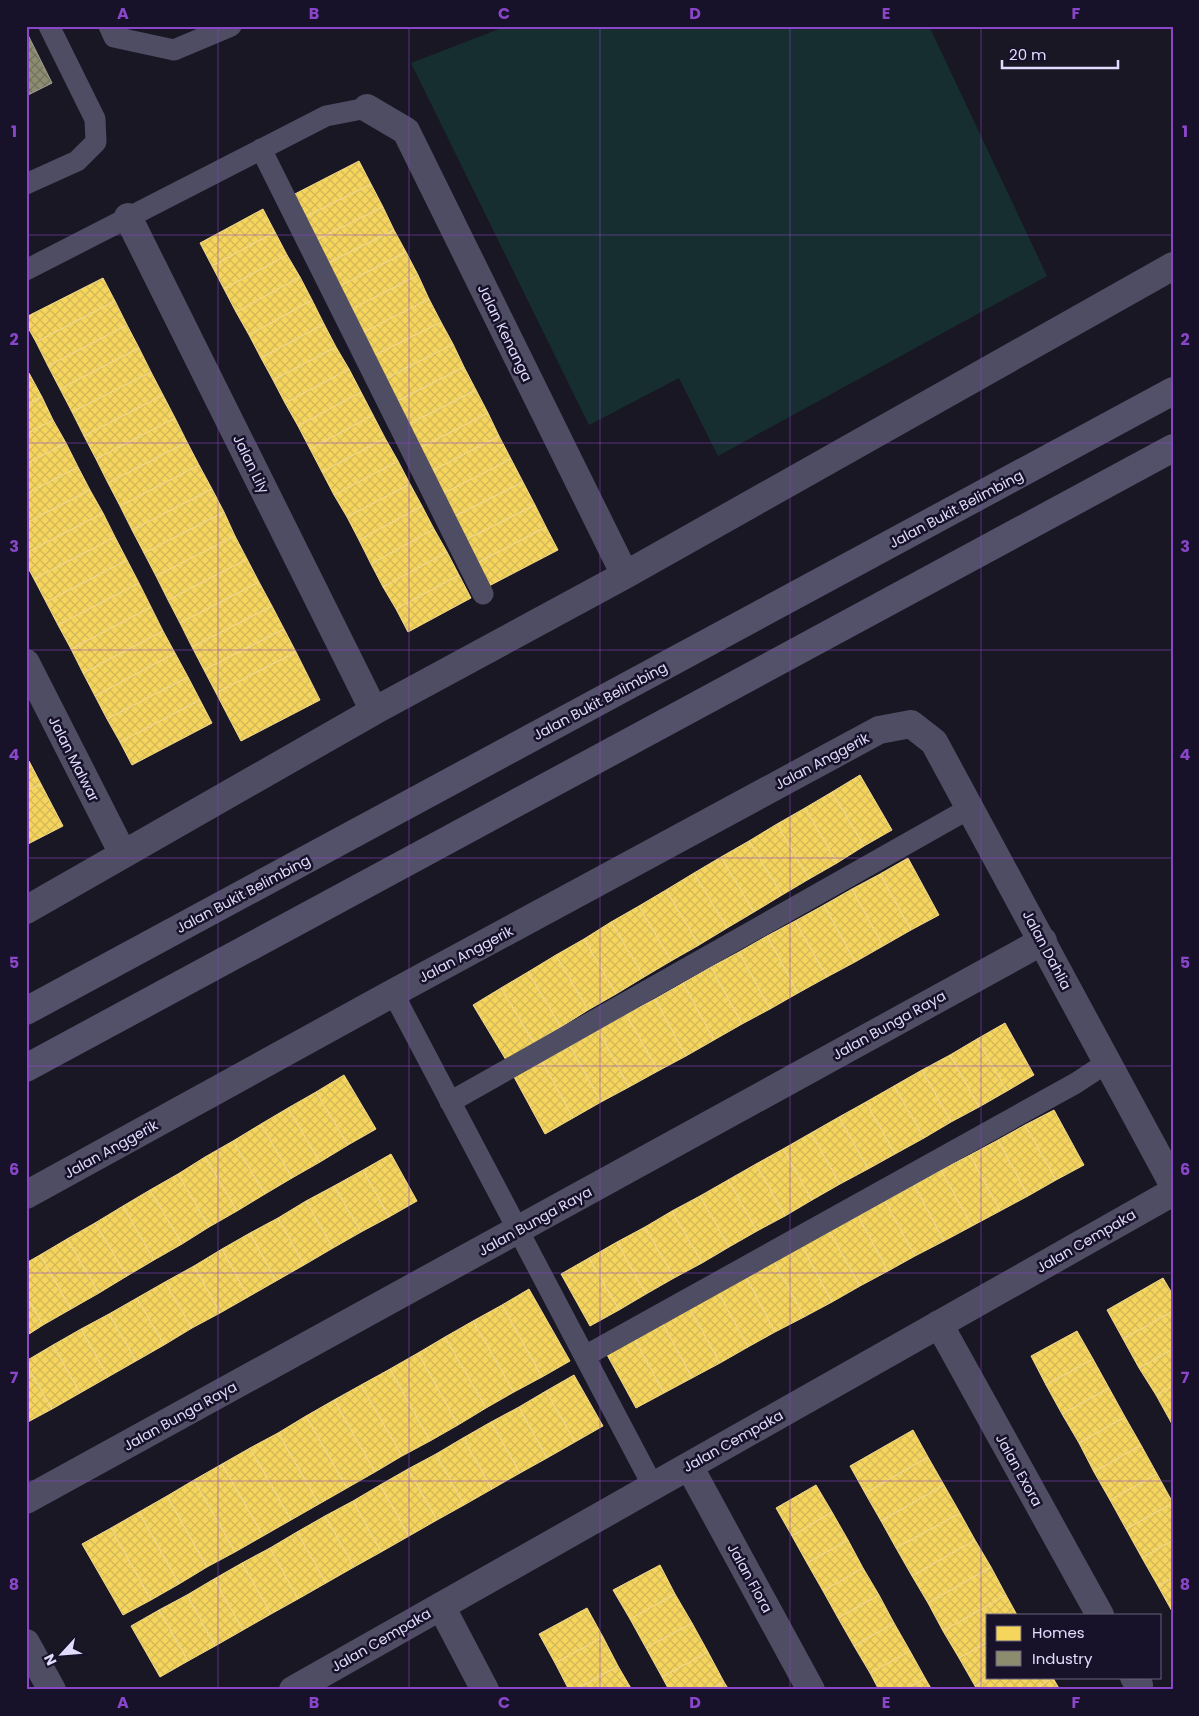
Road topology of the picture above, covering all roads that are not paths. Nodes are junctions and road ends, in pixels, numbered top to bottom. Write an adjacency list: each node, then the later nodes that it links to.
1 (49, 26): 6 (lane)
2 (109, 26): 3 (lane)
3 (231, 26)
4 (367, 108): 5 (lane); 12 (street, Jalan Kenanga)
5 (261, 150): 7 (lane); 13 (lane)
6 (26, 184)
7 (128, 217): 9 (lane); 15 (street, Jalan Lily)
8 (1173, 266): 12 (street)
9 (26, 270)
10 (1173, 391): 22 (main road, Jalan Bukit Belimbing)
11 (1173, 448): 24 (main road)
12 (625, 575): 15 (street)
13 (483, 594)
14 (26, 663): 18 (street, Jalan Malwar)
15 (374, 711): 18 (street)
16 (911, 724): 17 (street, Jalan Dahlia); 21 (street, Jalan Anggerik)
17 (970, 808): 20 (street, Jalan Dahlia); 25 (lane)
18 (123, 854): 19 (street)
19 (26, 910)
20 (1043, 941): 23 (street, Jalan Dahlia); 29 (street, Jalan Bunga Raya)
21 (393, 994): 25 (lane); 28 (street, Jalan Anggerik)
22 (26, 1011)
23 (1108, 1062): 26 (street, Jalan Dahlia); 31 (lane)
24 (26, 1068)
25 (450, 1102): 29 (lane)
26 (1173, 1184)
27 (1173, 1192): 30 (street, Jalan Cempaka)
28 (26, 1195)
29 (519, 1230): 31 (lane); 34 (street, Jalan Bunga Raya)
30 (938, 1324): 32 (street, Jalan Cempaka); 36 (street, Jalan Exora)
31 (585, 1356): 33 (lane)
32 (689, 1466): 33 (street, Jalan Cempaka); 41 (street, Jalan Flora)
33 (654, 1486): 35 (street, Jalan Cempaka)
34 (30, 1491)
35 (441, 1606): 39 (street, Jalan Cempaka); 40 (street)
36 (1099, 1614)
37 (26, 1643): 38 (street)
38 (52, 1690)
39 (294, 1690)
40 (485, 1690)
41 (811, 1690)

